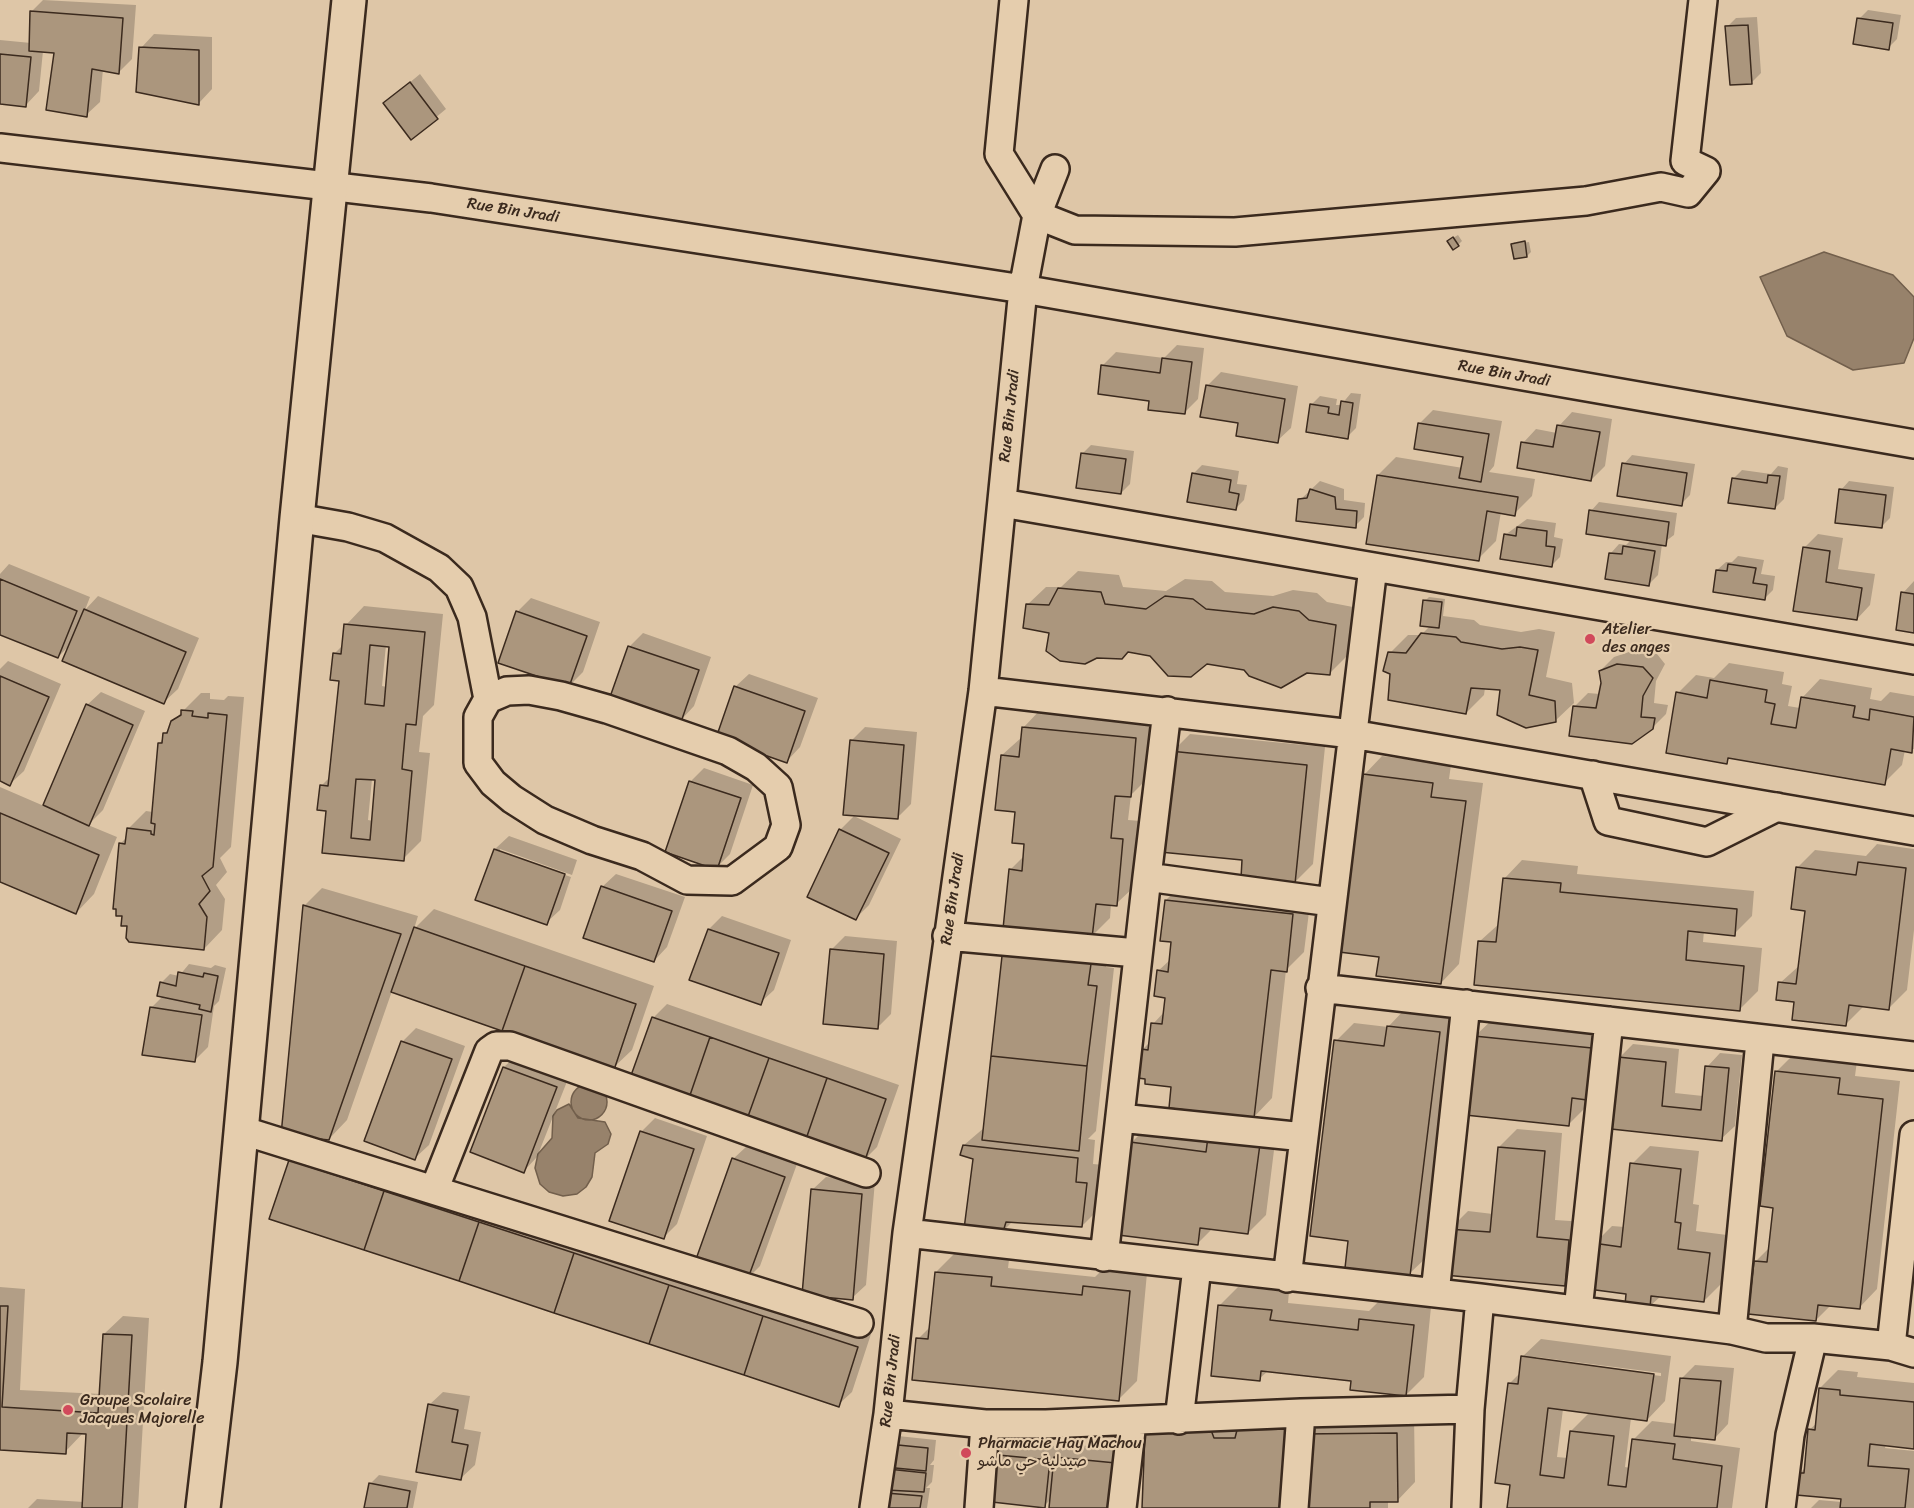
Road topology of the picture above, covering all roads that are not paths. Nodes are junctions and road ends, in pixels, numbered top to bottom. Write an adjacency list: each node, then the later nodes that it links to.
1 (349, 0): 6 (street)
2 (1014, 0): 7 (street)
3 (1703, 0): 7 (street)
4 (0, 148): 6 (street, Rue Bin Jradi)
5 (1055, 169): 7 (street, Rue Bin Jradi)
6 (329, 187): 8 (street, Rue Bin Jradi); 11 (street)
7 (1037, 216): 8 (street, Rue Bin Jradi)
8 (1023, 289): 9 (street, Rue Bin Jradi); 10 (street, Rue Bin Jradi)
9 (1914, 444)
10 (1002, 503): 12 (street); 14 (street, Rue Bin Jradi)
11 (297, 518): 15 (street); 31 (street)
12 (1373, 567): 13 (street); 17 (street)
13 (1914, 660)
14 (983, 692): 16 (street); 23 (street, Rue Bin Jradi)
15 (488, 699): 15 (street)
16 (1167, 711): 17 (street); 21 (street)
17 (1352, 734): 18 (street); 22 (street)
18 (1593, 775): 19 (street); 19 (street)
19 (1777, 807): 20 (street)
20 (1914, 831)
21 (1147, 877): 22 (street); 24 (street)
22 (1331, 902): 25 (street)
23 (947, 936): 24 (street); 36 (street, Rue Bin Jradi)
24 (1137, 953): 30 (street)
25 (1320, 988): 26 (street); 33 (street)
26 (1466, 1004): 27 (street); 40 (street)
27 (1609, 1021): 28 (street); 42 (street)
28 (1760, 1041): 29 (street); 44 (street)
29 (1914, 1056)
30 (1120, 1118): 33 (street); 37 (street)
31 (241, 1130): 35 (street); 53 (street)
32 (1914, 1135): 46 (street)
33 (1304, 1137): 39 (street)
34 (866, 1173): 35 (street)
35 (434, 1190): 43 (street)
36 (907, 1233): 37 (street); 49 (street, Rue Bin Jradi)
37 (1104, 1257): 38 (street)
38 (1197, 1267): 39 (street); 50 (street)
39 (1287, 1278): 40 (street)
40 (1435, 1293): 41 (street)
41 (1480, 1298): 42 (street); 47 (street)
42 (1578, 1310): 44 (street)
43 (859, 1323)
44 (1732, 1330): 45 (street)
45 (1813, 1338): 46 (street); 59 (street)
46 (1902, 1349)
47 (1470, 1410): 48 (street); 58 (street)
48 (1300, 1413): 50 (street); 57 (street)
49 (888, 1414): 52 (street); 54 (street, Rue Bin Jradi)
50 (1179, 1420): 51 (street)
51 (1132, 1422): 52 (street); 56 (street)
52 (986, 1424): 55 (street)
53 (203, 1508)
54 (874, 1508)
55 (979, 1508)
56 (1122, 1508)
57 (1294, 1508)
58 (1466, 1508)
59 (1781, 1508)

